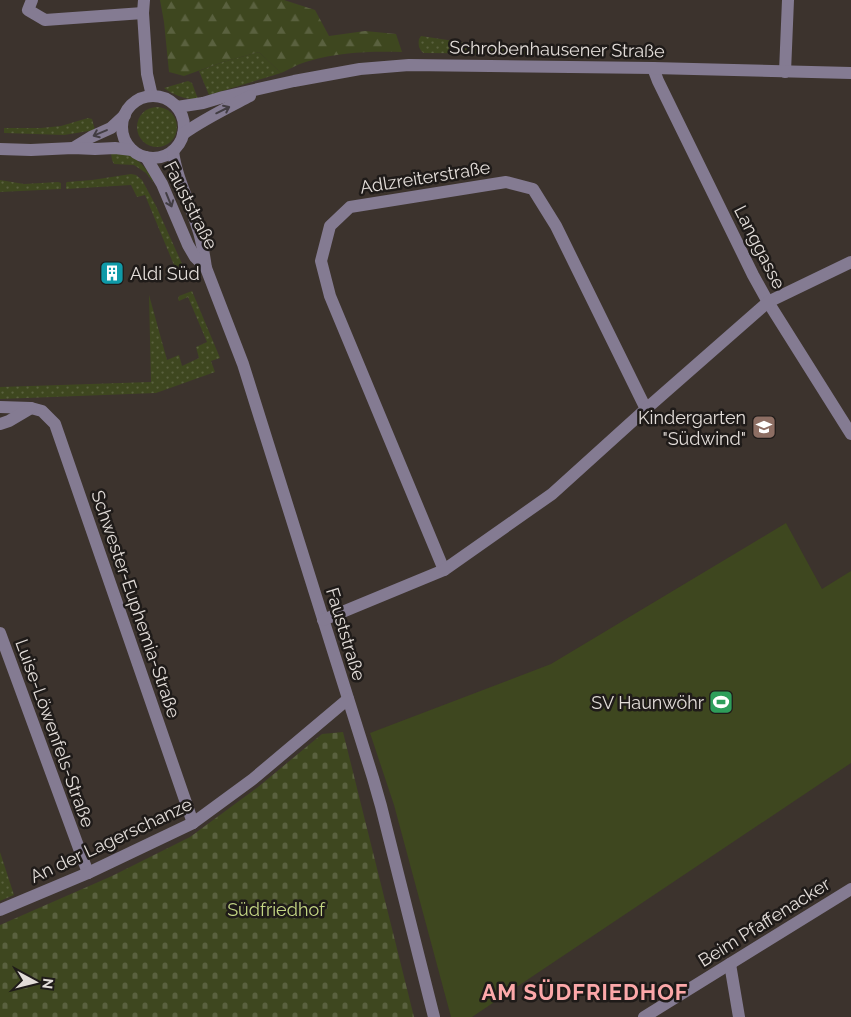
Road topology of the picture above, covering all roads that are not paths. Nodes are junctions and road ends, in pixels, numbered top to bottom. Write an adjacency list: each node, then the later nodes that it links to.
1 (32, 0): 3 (street)
2 (788, 0): 5 (street)
3 (144, 6): 8 (street)
4 (653, 68): 5 (street, Schrobenhausener Straße); 7 (street, Schrobenhausener Straße); 19 (street, Langgasse)
5 (785, 72): 6 (street, Schrobenhausener Straße)
6 (851, 73)
7 (264, 89): 9 (street, Schrobenhausener Straße); 11 (street, Schrobenhausener Straße, one-way to 7)
8 (152, 96): 9 (street); 10 (street)
9 (177, 107): 11 (street)
10 (125, 115): 12 (street, one-way to 12); 14 (street)
11 (183, 134): 15 (street)
12 (73, 148): 13 (street); 14 (street)
13 (0, 149)
14 (132, 150): 16 (street)
15 (173, 151): 16 (street); 18 (street, Fauststraße)
16 (146, 157): 18 (street, Fauststraße, one-way to 18)
17 (851, 262): 19 (street)
18 (206, 268): 26 (street, Fauststraße)
19 (768, 302): 22 (street); 24 (street, Langgasse)
20 (0, 407): 21 (street, Schwester-Euphemia-Straße)
21 (31, 408): 23 (street); 29 (street, Schwester-Euphemia-Straße)
22 (646, 409): 25 (street); 25 (street, Adlzreiterstraße)
23 (0, 424)
24 (849, 426)
25 (444, 570): 26 (street)
26 (323, 620): 28 (street, Fauststraße)
27 (0, 633): 30 (street, Luise-Löwenfels-Straße)
28 (348, 699): 29 (street, An der Lagerschanze); 34 (street, Fauststraße)
29 (193, 823): 30 (street, An der Lagerschanze)
30 (88, 873): 32 (street, An der Lagerschanze)
31 (851, 889): 33 (street, Beim Pfaffenacker)
32 (0, 910)
33 (730, 964): 35 (street, Beim Pfaffenacker); 36 (street)
34 (434, 1017)
35 (644, 1017)
36 (739, 1017)

